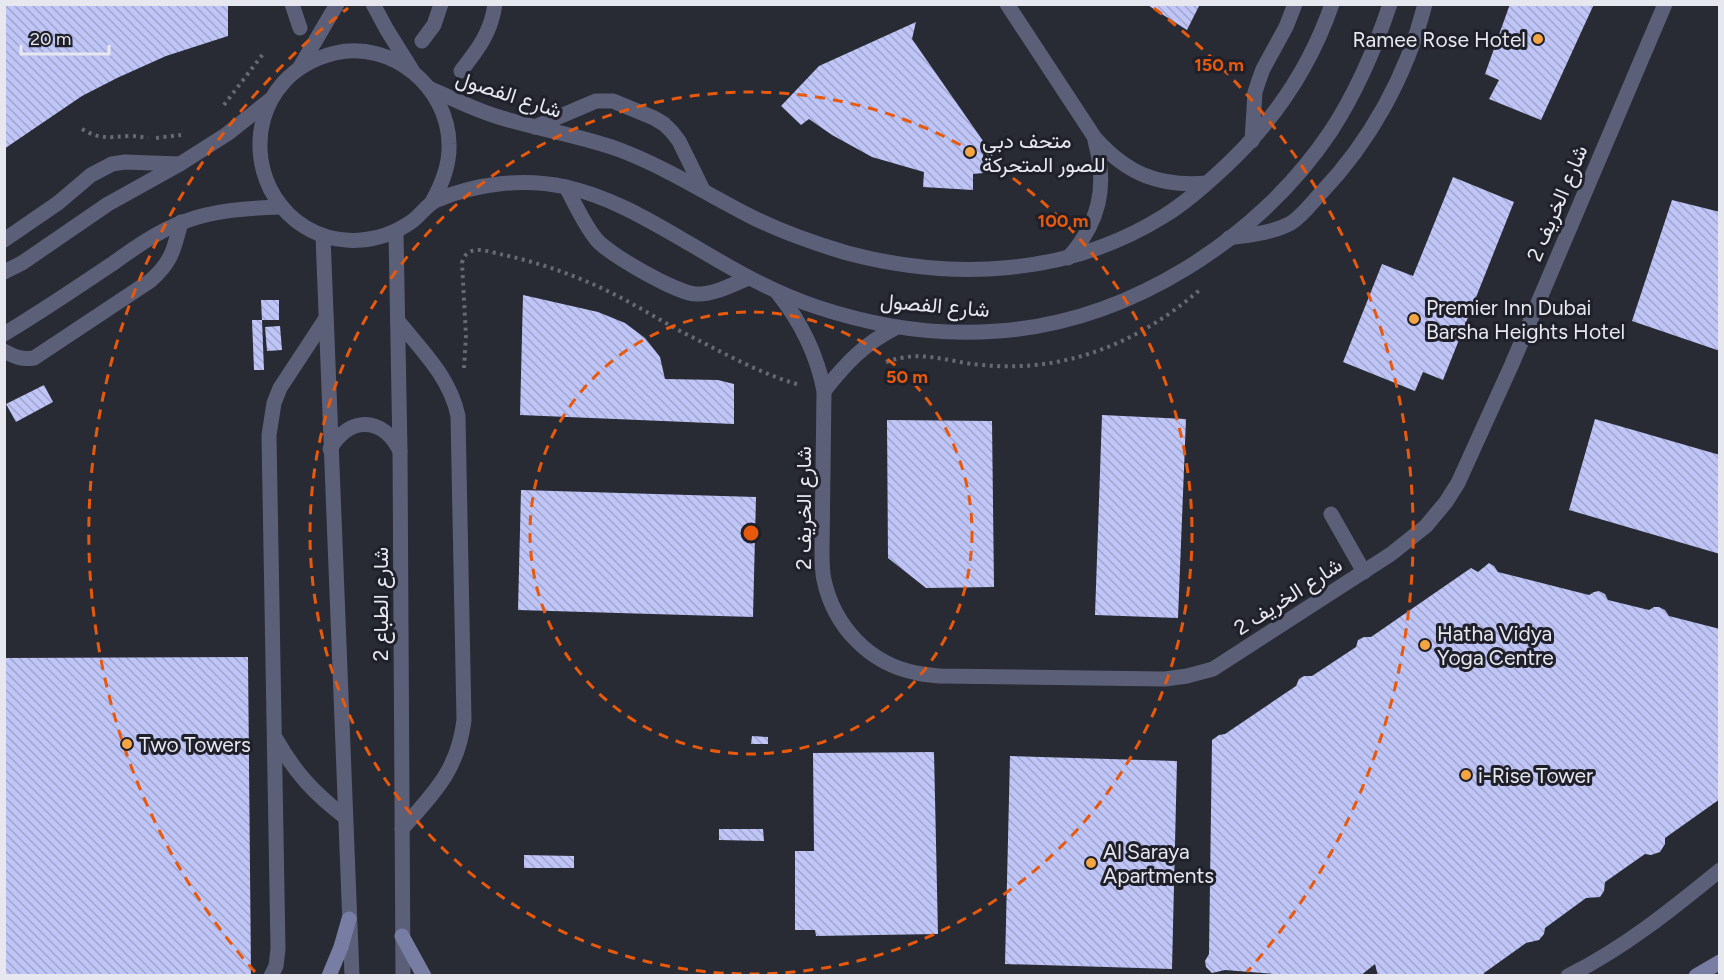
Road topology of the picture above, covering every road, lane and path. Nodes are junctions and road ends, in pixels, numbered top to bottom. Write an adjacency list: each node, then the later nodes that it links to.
1 (292, 4): 12 (street)
2 (337, 4): 15 (street)
3 (373, 4): 16 (street)
4 (441, 4): 13 (street)
5 (495, 4): 17 (street)
6 (1007, 4): 24 (street)
7 (1295, 4): 25 (street)
8 (1332, 4): 25 (street, شارع الفصول)
9 (1390, 4): 35 (street, شارع الفصول)
10 (1425, 4): 35 (street)
11 (1665, 4): 50 (street, شارع الخريف 2)
12 (300, 28)
13 (422, 41)
14 (263, 54): 20 (path)
15 (300, 67): 16 (street); 19 (street)
16 (412, 70): 18 (street)
17 (461, 72)
18 (429, 88): 21 (street, شارع الفصول); 30 (street)
19 (270, 100): 26 (street); 31 (street)
20 (219, 110)
21 (536, 127): 29 (street, شارع الفصول); 29 (street)
22 (82, 129): 23 (path)
23 (185, 134)
24 (1095, 138): 27 (street); 37 (street)
25 (1252, 141): 27 (street, شارع الفصول)
26 (180, 164): 36 (street); 38 (street)
27 (1207, 183): 37 (street, شارع الفصول)
28 (566, 187): 30 (street, شارع الفصول); 39 (street, شارع الفصول); 39 (street)
29 (703, 190): 37 (street, شارع الفصول)
30 (432, 202): 33 (street)
31 (282, 207): 32 (street); 34 (street)
32 (181, 222): 44 (street); 45 (street)
33 (396, 232): 34 (street); 42 (street, شارع الطباع 2)
34 (322, 236): 41 (street, شارع الطباع 2)
35 (1229, 238): 43 (street, شارع الفصول)
36 (4, 240)
37 (1068, 258)
38 (4, 272)
39 (749, 278): 40 (street, شارع الفصول)
40 (777, 292): 43 (street, شارع الفصول); 46 (street, شارع الخريف 2)
41 (326, 318): 47 (street, شارع الطباع 2); 51 (street)
42 (398, 321): 48 (street, شارع الطباع 2); 53 (street)
43 (897, 327): 46 (street)
44 (4, 334)
45 (4, 351)
46 (824, 391): 50 (street, شارع الخريف 2)
47 (330, 449): 48 (street); 52 (street, شارع الطباع 2)
48 (400, 451): 53 (street, شارع الطباع 2)
49 (1331, 514): 50 (street)
50 (1364, 572)
51 (274, 737): 52 (street); 58 (street)
52 (345, 817): 55 (street, شارع الطباع 2)
53 (402, 829): 56 (street, شارع الطباع 2)
54 (1719, 870): 63 (street)
55 (349, 919): 59 (main road); 60 (street, شارع الطباع 2)
56 (402, 936): 61 (street, شارع الطباع 2); 62 (main road)
57 (1719, 963): 64 (main road)
58 (271, 975)
59 (329, 975)
60 (352, 975)
61 (403, 975)
62 (424, 975)
63 (1568, 975)
64 (1696, 975)

